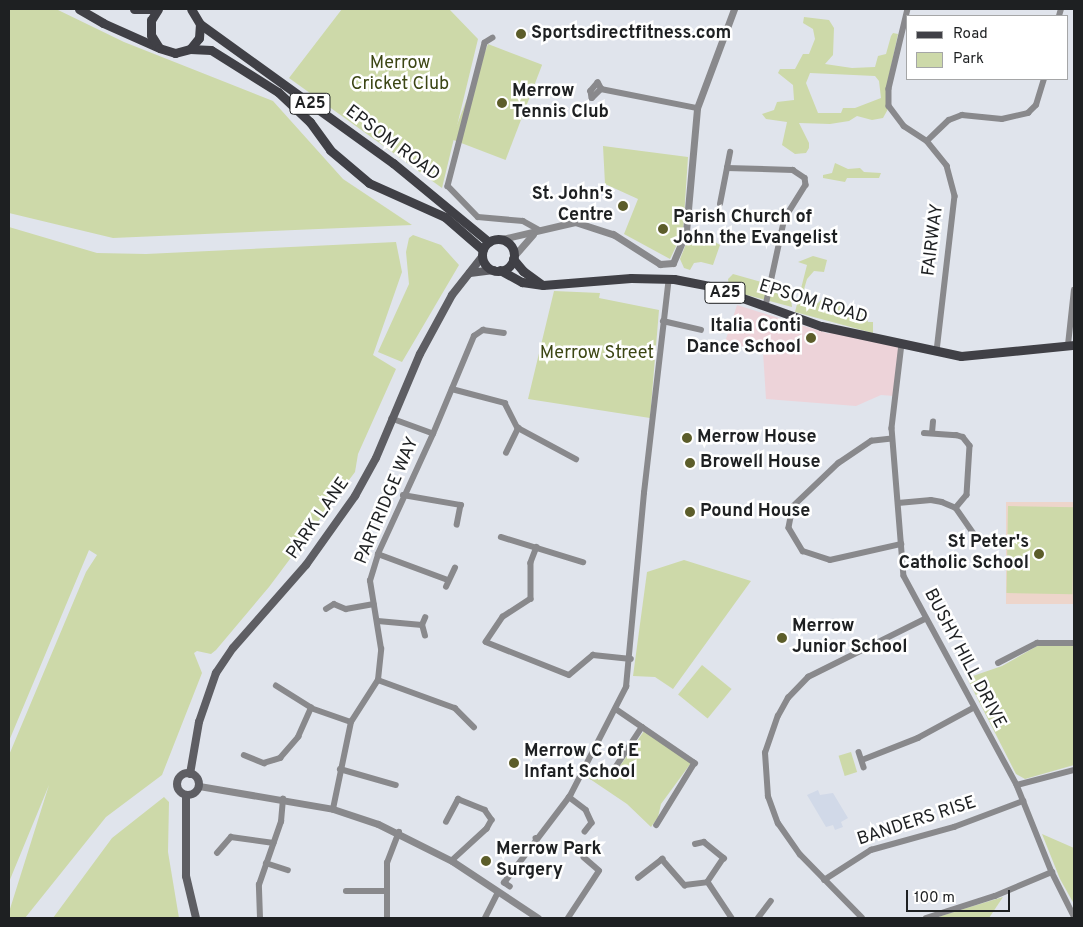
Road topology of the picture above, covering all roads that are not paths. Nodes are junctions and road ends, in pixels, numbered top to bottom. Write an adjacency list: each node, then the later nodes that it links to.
1 (80, 9): 10 (main road)
2 (134, 9): 3 (main road)
3 (154, 9)
4 (158, 9): 10 (main road)
5 (191, 9): 7 (main road, EPSOM ROAD)
6 (734, 9): 14 (street)
7 (199, 17): 11 (main road); 21 (main road, EPSOM ROAD / A25)
8 (906, 18): 15 (street, FAIRWAY)
9 (493, 38): 19 (street)
10 (159, 48): 11 (main road, EPSOM ROAD)
11 (190, 49): 22 (main road, EPSOM ROAD / A25)
12 (1044, 80): 15 (street)
13 (602, 89): 14 (street)
14 (697, 108): 19 (street)
15 (928, 141): 35 (street, FAIRWAY)
16 (730, 152): 17 (street)
17 (727, 168): 18 (street); 29 (street)
18 (720, 204)
19 (536, 232): 20 (street); 23 (street)
20 (502, 239): 21 (main road); 23 (main road)
21 (489, 242): 22 (main road)
22 (483, 254): 24 (main road); 25 (main road, PARK LANE)
23 (514, 257): 24 (main road); 27 (main road)
24 (497, 270): 25 (main road); 27 (main road, EPSOM ROAD / A25)
25 (470, 273): 37 (main road, PARK LANE)
26 (669, 278): 27 (main road, EPSOM ROAD / A25); 29 (main road, EPSOM ROAD / A25); 30 (street)
27 (543, 285)
28 (1074, 290): 34 (street)
29 (766, 306): 33 (main road, EPSOM ROAD / A25)
30 (663, 321): 31 (street); 65 (street)
31 (701, 330)
32 (504, 333): 36 (street, PARTRIDGE WAY)
33 (902, 344): 35 (main road, EPSOM ROAD / A25); 43 (street, BUSHY HILL DRIVE)
34 (1071, 345): 35 (main road, EPSOM ROAD / A25)
35 (937, 351)
36 (452, 389): 39 (street); 42 (street, PARTRIDGE WAY)
37 (392, 419): 42 (street, PARTRIDGE WAY); 81 (main road, PARK LANE)
38 (933, 422): 41 (street)
39 (518, 428): 44 (street); 45 (street)
40 (924, 433): 41 (street)
41 (932, 433): 48 (street)
42 (433, 434): 46 (street, PARTRIDGE WAY)
43 (892, 439): 47 (street, BUSHY HILL DRIVE); 52 (street)
44 (506, 453)
45 (576, 460)
46 (403, 495): 49 (street); 54 (street, PARTRIDGE WAY)
47 (898, 503): 48 (street); 52 (street, BUSHY HILL DRIVE)
48 (956, 508): 51 (street)
49 (457, 525)
50 (500, 537): 53 (street)
51 (996, 541)
52 (901, 544): 60 (street, BUSHY HILL DRIVE)
53 (537, 547): 55 (street); 65 (street)
54 (378, 554): 56 (street); 57 (street, PARTRIDGE WAY)
55 (583, 562)
56 (455, 568)
57 (374, 604): 58 (street); 61 (street, PARTRIDGE WAY)
58 (326, 609)
59 (425, 618): 62 (street)
60 (924, 619): 71 (street, BUSHY HILL DRIVE); 108 (street)
61 (378, 621): 62 (street); 67 (street, PARTRIDGE WAY)
62 (422, 626): 63 (street)
63 (425, 636)
64 (1074, 643): 66 (street)
65 (631, 659): 70 (street)
66 (998, 663)
67 (378, 680): 72 (street, PARTRIDGE WAY); 73 (street)
68 (276, 686): 69 (street)
69 (311, 708): 72 (street); 76 (street)
70 (616, 708): 74 (street); 87 (street)
71 (973, 708): 77 (street); 84 (street, BUSHY HILL DRIVE)
72 (351, 722): 79 (street, PARTRIDGE WAY)
73 (474, 726)
74 (642, 727): 82 (street); 93 (street)
75 (859, 752): 77 (street)
76 (244, 755)
77 (862, 760): 78 (street)
78 (864, 767)
79 (340, 769): 83 (street); 90 (street, PARTRIDGE WAY)
80 (1074, 770): 84 (street)
81 (190, 774): 85 (main road); 86 (main road)
82 (611, 774)
83 (396, 785)
84 (1017, 785): 89 (street, BUSHY HILL DRIVE)
85 (199, 786): 86 (main road); 88 (street)
86 (186, 795): 116 (main road)
87 (568, 797): 92 (street); 97 (street)
88 (282, 799): 90 (street); 98 (street)
89 (1022, 801): 106 (street, BUSHY HILL DRIVE); 108 (street, BANDERS RISE)
90 (332, 809): 95 (street)
91 (446, 822): 103 (street)
92 (592, 823): 94 (street); 96 (street)
93 (657, 825)
94 (597, 828)
95 (399, 832): 103 (street); 112 (street)
96 (585, 832)
97 (536, 838): 100 (street); 110 (street)
98 (274, 843): 101 (street); 104 (street)
99 (695, 844): 109 (street)
100 (539, 851)
101 (217, 853)
102 (584, 858): 121 (street)
103 (452, 861): 113 (street)
104 (266, 863): 105 (street); 117 (street)
105 (288, 870)
106 (1052, 872): 115 (street, BUSHY HILL DRIVE); 125 (street)
107 (638, 878): 109 (street)
108 (824, 880): 124 (street)
109 (708, 882): 122 (street)
110 (510, 887)
111 (346, 891): 112 (street)
112 (386, 891): 118 (street)
113 (498, 893): 119 (street); 120 (street)
114 (771, 901): 123 (street)
115 (1072, 916)
116 (196, 918)
117 (260, 918)
118 (387, 918)
119 (485, 918)
120 (538, 918)
121 (568, 918)
122 (732, 918)
123 (758, 918)
124 (862, 918)
125 (926, 918)

